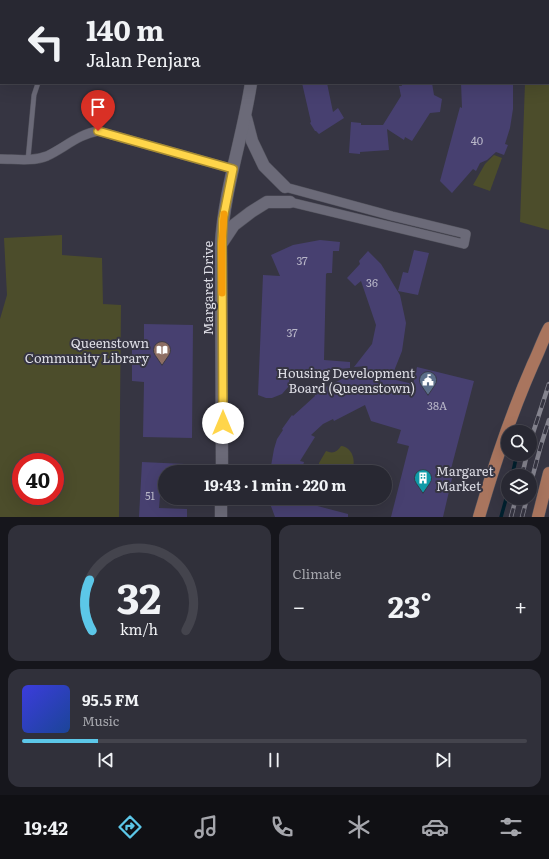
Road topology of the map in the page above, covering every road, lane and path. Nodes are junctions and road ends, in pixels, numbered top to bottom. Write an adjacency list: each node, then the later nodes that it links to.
1 (38, 84): 5 (lane)
2 (251, 84): 3 (street, Margaret Drive)
3 (245, 117): 6 (street, Margaret Drive); 7 (street)
4 (0, 159): 5 (street)
5 (28, 159): 6 (street)
6 (233, 169): 9 (street, Margaret Drive)
7 (285, 187): 8 (street)
8 (290, 202): 9 (street)
9 (222, 244): 11 (street, Margaret Drive)
10 (549, 328): 15 (main road)
11 (222, 465)
12 (549, 472): 16 (main road)
13 (221, 505): 14 (street)
14 (221, 517)
15 (479, 517)
16 (538, 517)

